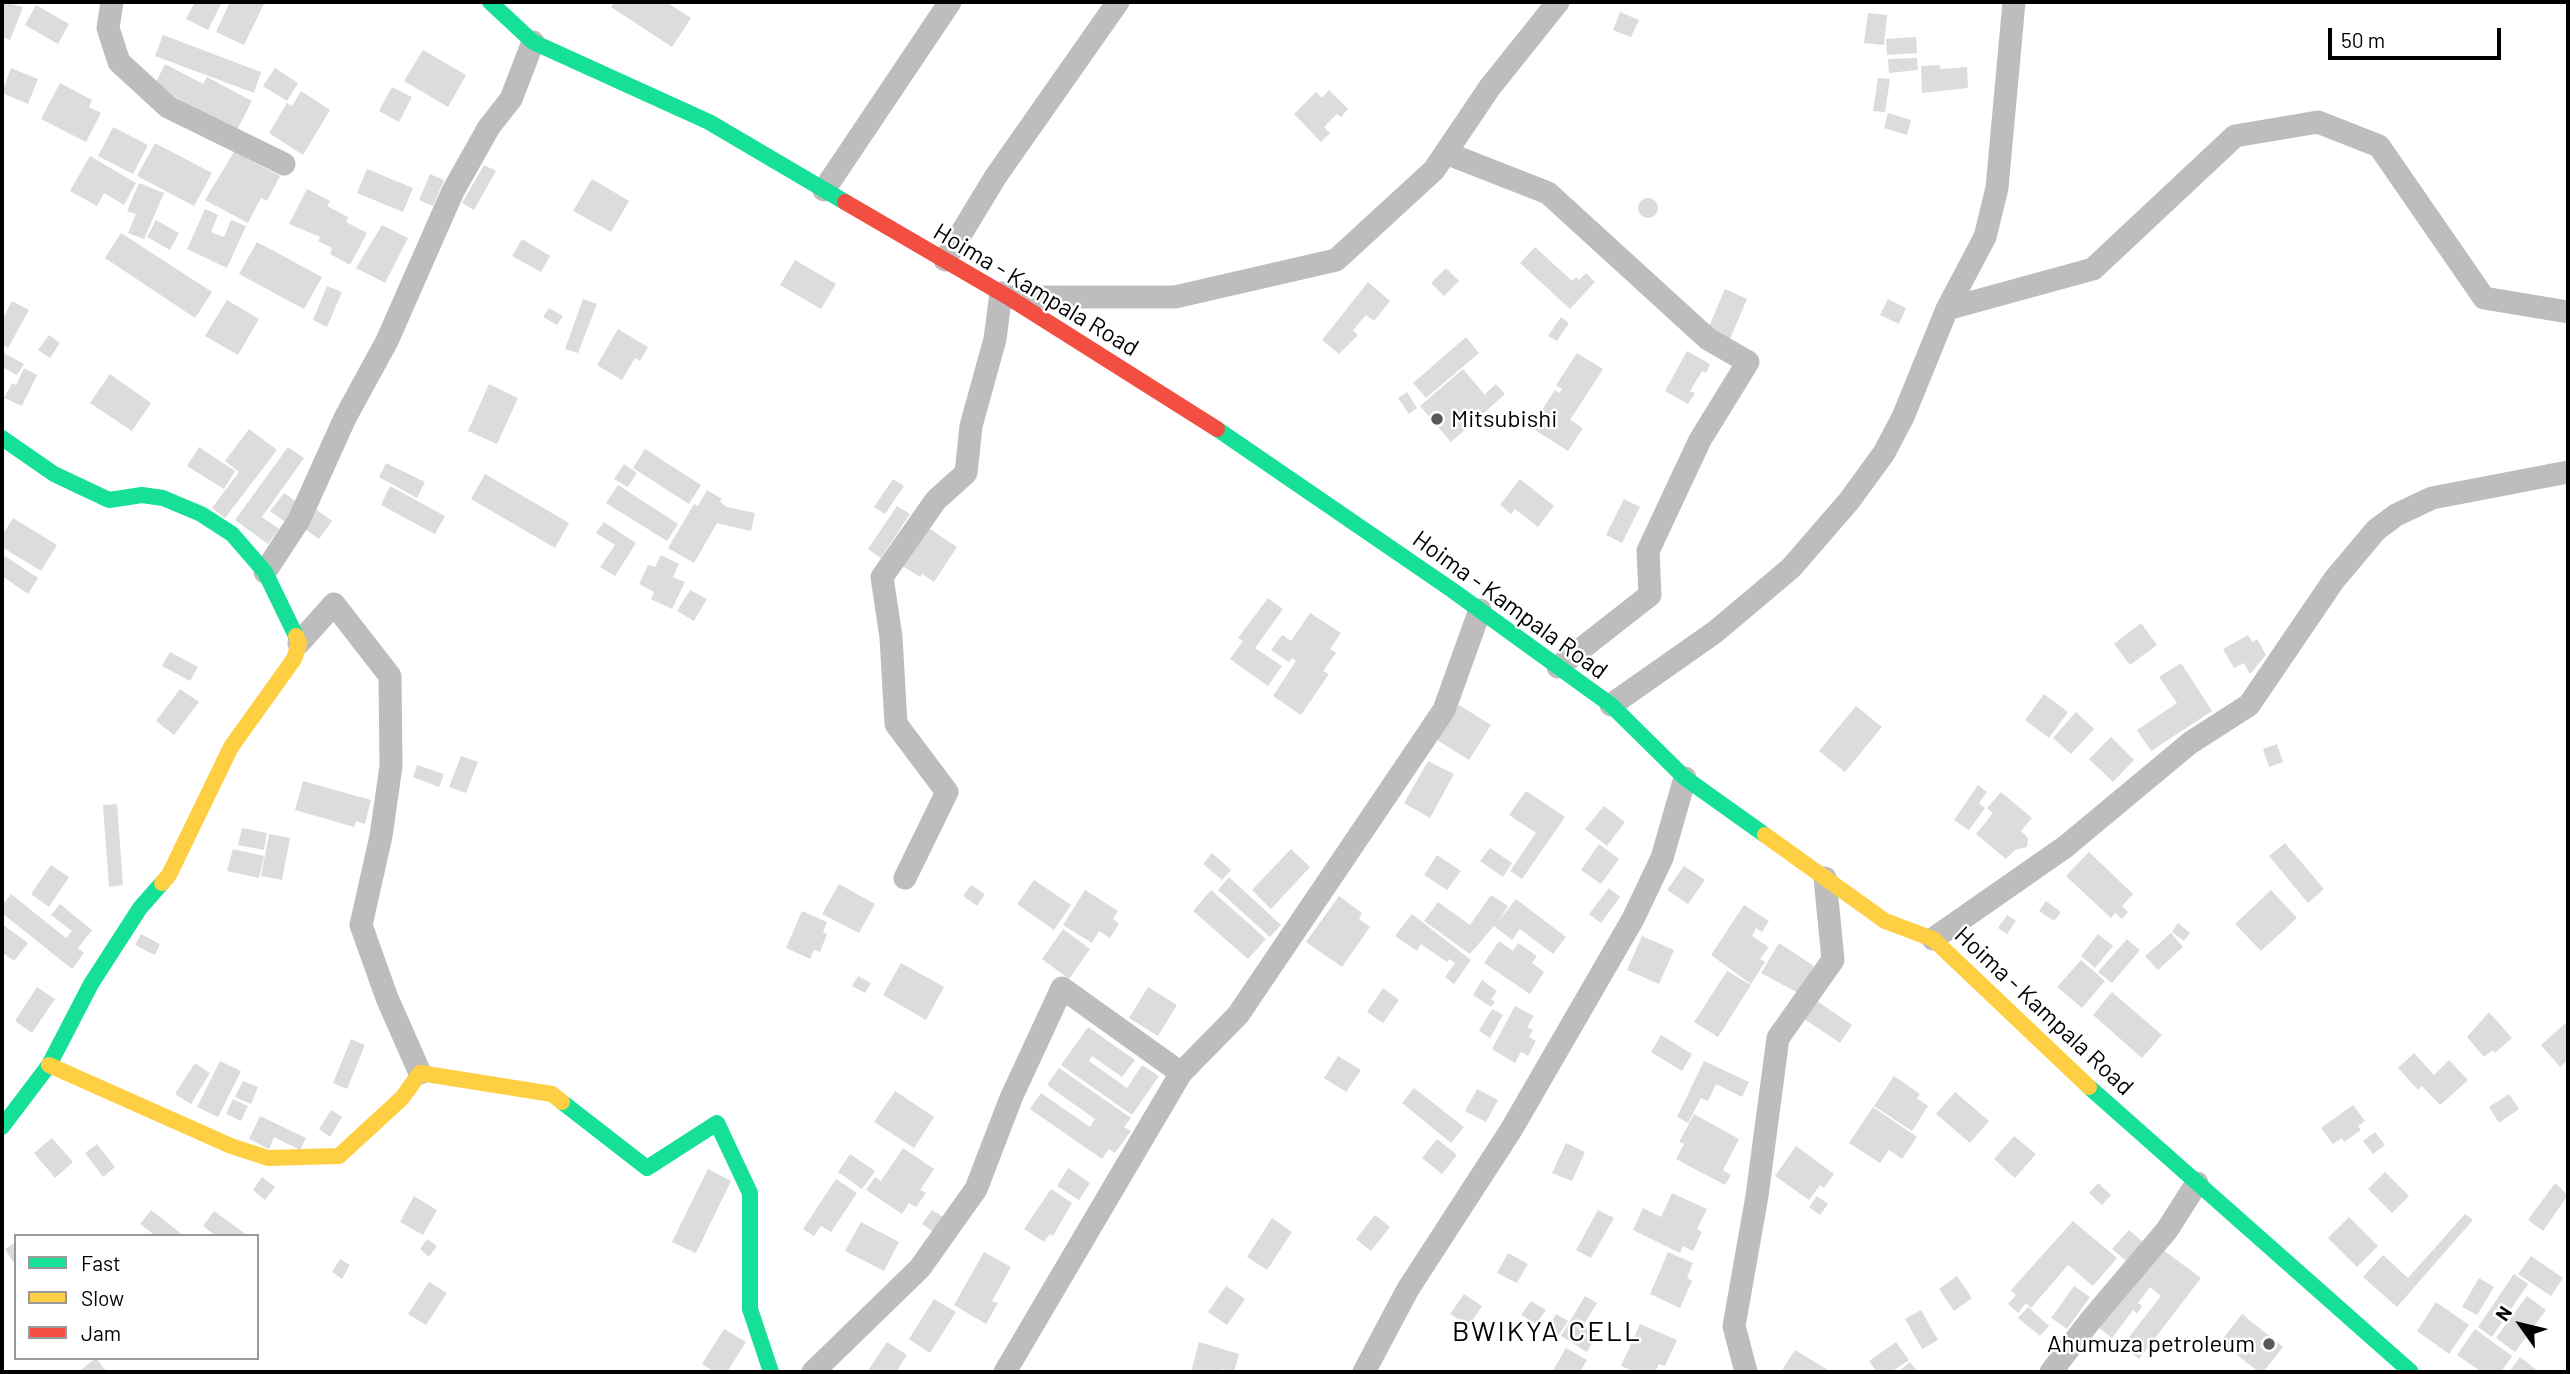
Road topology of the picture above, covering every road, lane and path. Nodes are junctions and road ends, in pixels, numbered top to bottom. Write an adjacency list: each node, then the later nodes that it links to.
1 (113, 2): 9 (street)
2 (490, 2): 7 (main road, Hoima - Kampala Road)
3 (950, 2): 10 (street)
4 (1118, 2): 11 (street)
5 (1558, 2): 8 (street)
6 (2014, 2): 13 (street)
7 (533, 42): 10 (main road, Hoima - Kampala Road); 17 (street)
8 (1446, 153): 12 (street); 20 (street)
9 (284, 164)
10 (824, 190): 11 (main road, Hoima - Kampala Road)
11 (945, 260): 12 (main road, Hoima - Kampala Road)
12 (1005, 295): 18 (main road, Hoima - Kampala Road); 23 (street)
13 (1947, 309): 14 (street); 21 (street)
14 (2568, 312)
15 (2, 438): 17 (main road)
16 (2568, 472): 25 (street)
17 (265, 572): 19 (main road)
18 (1479, 610): 20 (main road, Hoima - Kampala Road); 28 (street)
19 (299, 643): 26 (main road); 27 (street)
20 (1558, 667): 21 (main road, Hoima - Kampala Road)
21 (1611, 705): 22 (main road, Hoima - Kampala Road)
22 (1685, 778): 24 (main road, Hoima - Kampala Road); 34 (street)
23 (905, 878)
24 (1825, 878): 25 (main road, Hoima - Kampala Road); 35 (street)
25 (1933, 939): 30 (main road, Hoima - Kampala Road)
26 (49, 1066): 27 (main road); 29 (main road)
27 (420, 1073): 31 (main road)
28 (1181, 1073): 32 (street); 33 (street)
29 (2, 1127)
30 (2197, 1183): 36 (street); 37 (main road, Hoima - Kampala Road)
31 (771, 1372)
32 (813, 1372)
33 (1005, 1372)
34 (1364, 1372)
35 (1746, 1372)
36 (2051, 1372)
37 (2411, 1372)

